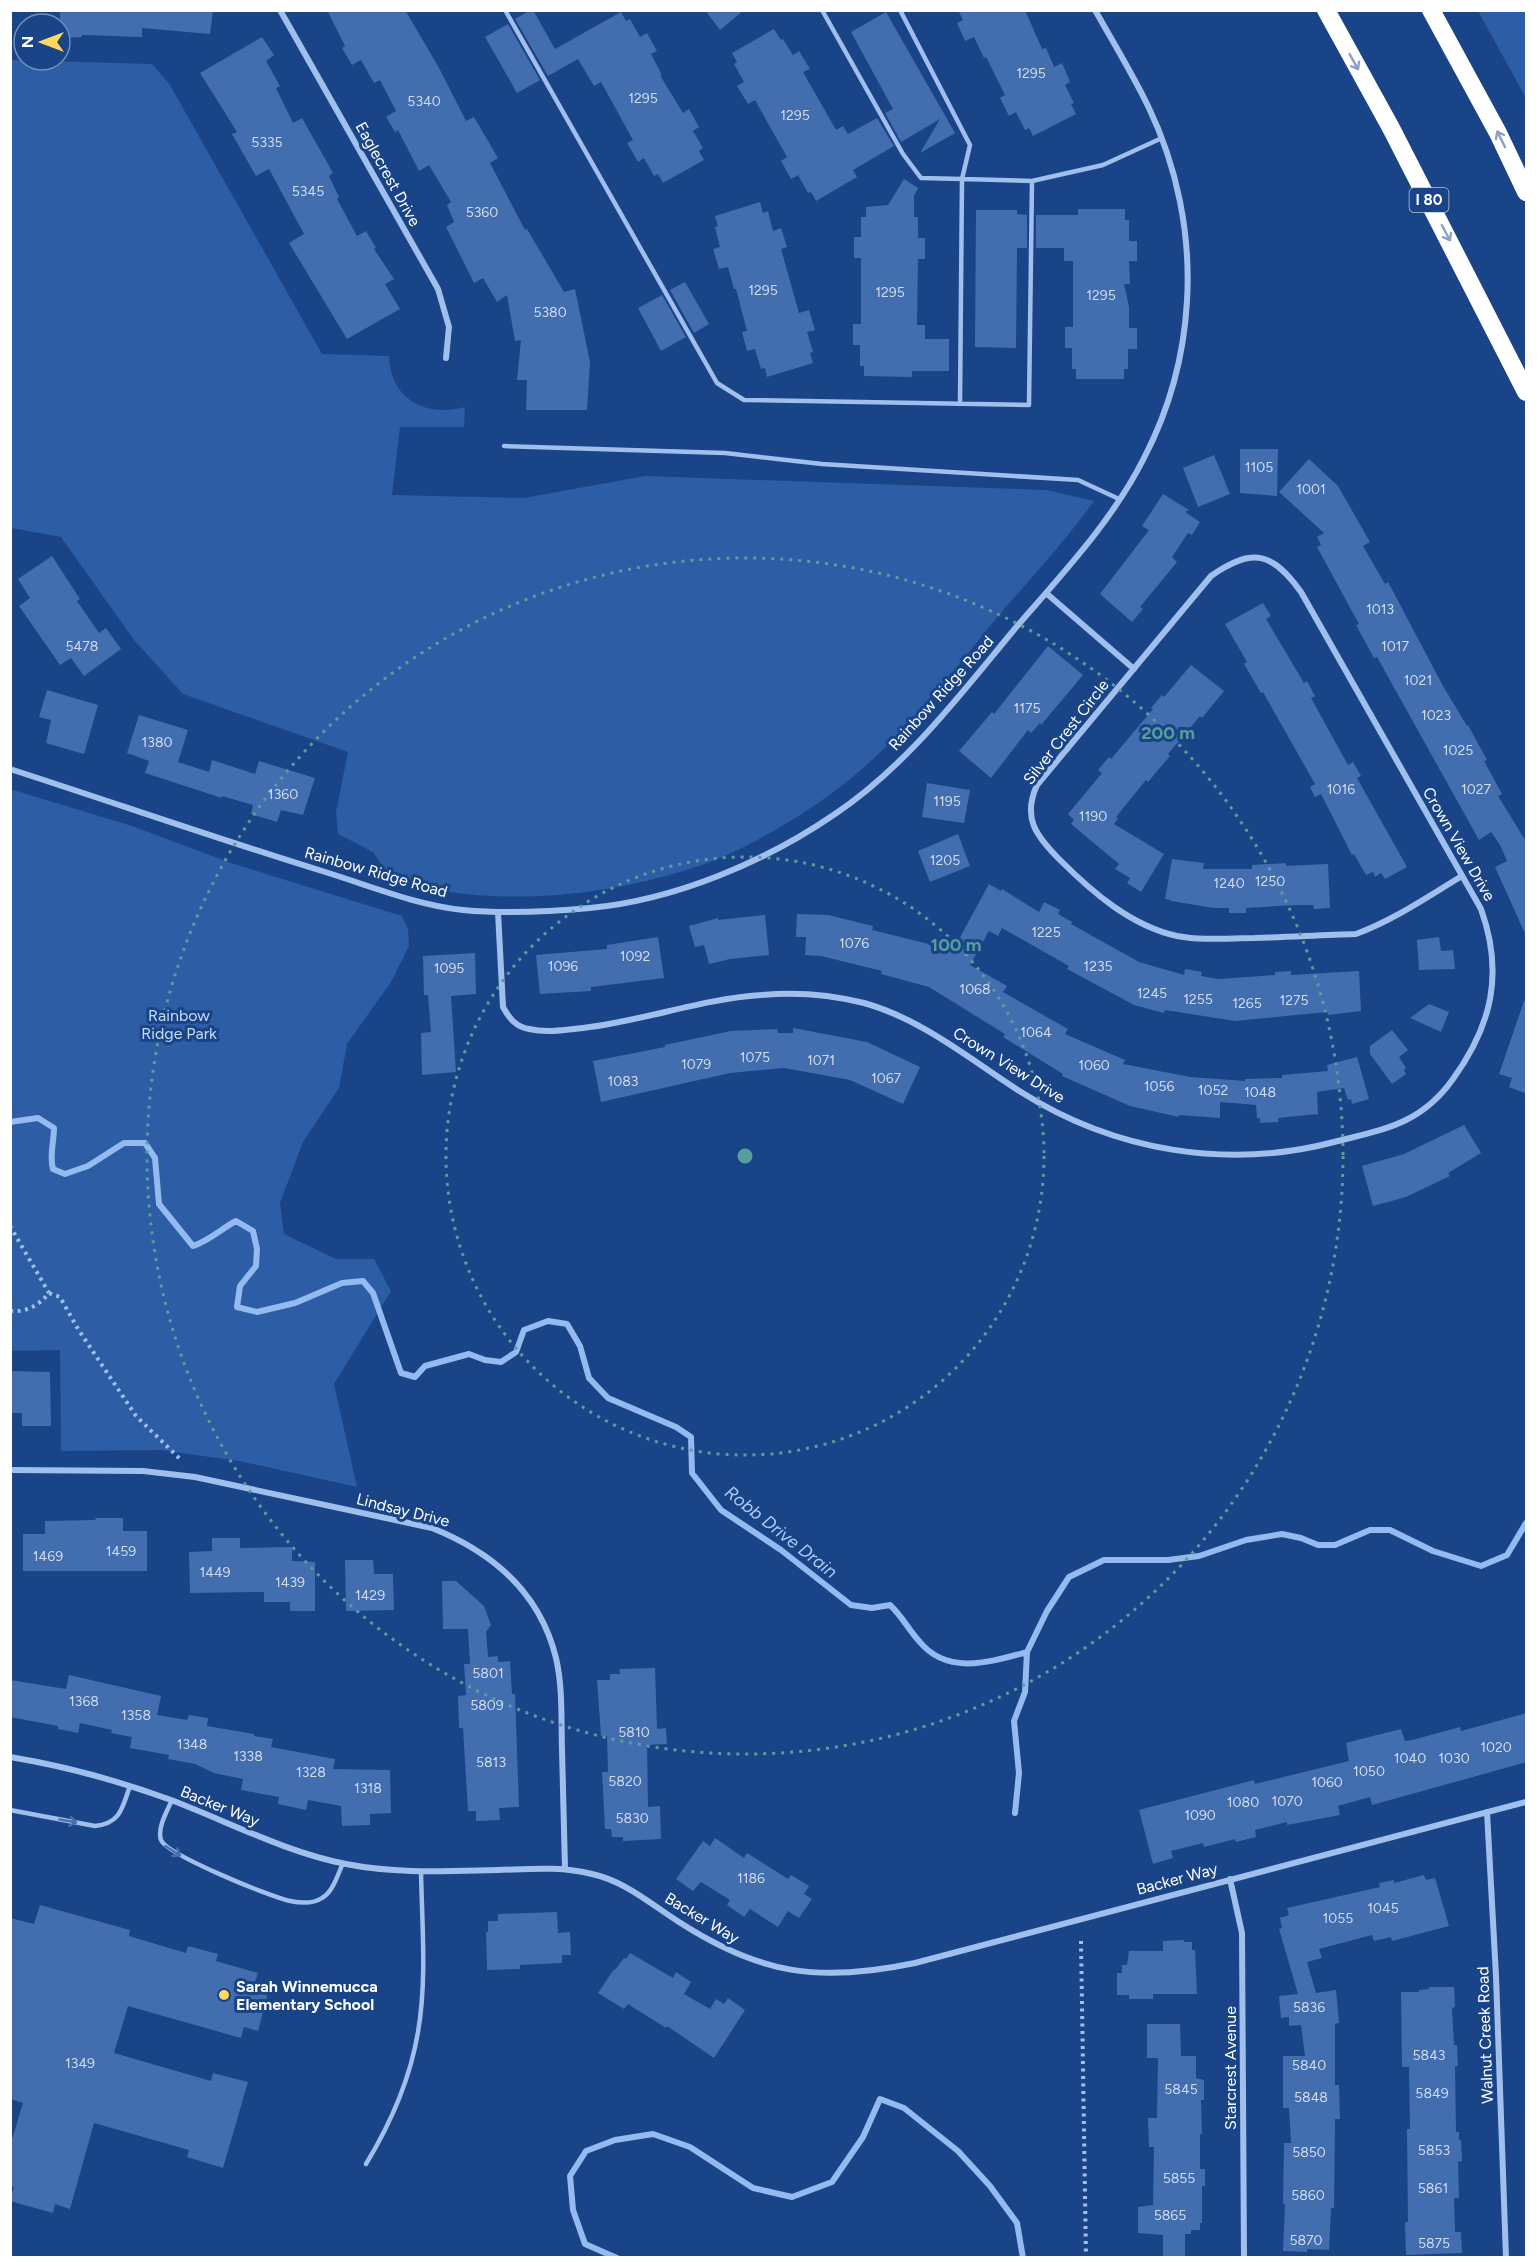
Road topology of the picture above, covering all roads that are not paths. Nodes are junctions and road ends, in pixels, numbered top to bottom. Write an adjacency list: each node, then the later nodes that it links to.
1 (280, 10): 12 (street, Eaglecrest Drive)
2 (505, 10): 14 (lane)
3 (822, 10): 9 (lane)
4 (900, 10): 9 (lane)
5 (1095, 10): 8 (street, Rainbow Ridge Road)
6 (1326, 10): 13 (highway, I 80, one-way to 13)
7 (1431, 10): 11 (highway, one-way to 7)
8 (1162, 138): 10 (lane); 16 (street, Rainbow Ridge Road)
9 (962, 179): 10 (lane); 14 (lane)
10 (1032, 181): 14 (lane)
11 (1527, 192)
12 (446, 358)
13 (1527, 392)
14 (960, 404)
15 (504, 446): 16 (lane)
16 (1119, 499): 18 (street, Rainbow Ridge Road)
17 (1256, 557): 19 (street, Silver Crest Circle); 21 (street, Crown View Drive)
18 (1046, 593): 19 (street); 22 (street, Rainbow Ridge Road)
19 (1134, 669): 21 (street, Silver Crest Circle)
20 (10, 769): 22 (street, Rainbow Ridge Road)
21 (1461, 876): 22 (street, Crown View Drive)
22 (498, 912)
23 (10, 1470): 31 (street, Lindsay Drive)
24 (10, 1757): 25 (street, Backer Way)
25 (130, 1786): 26 (street, Backer Way); 28 (lane, one-way to 25)
26 (172, 1800): 30 (street, Backer Way); 30 (lane, one-way to 30)
27 (1527, 1802): 29 (street, Backer Way)
28 (10, 1810)
29 (1487, 1812): 33 (street, Backer Way); 36 (street, Walnut Creek Road)
30 (343, 1863): 32 (street, Backer Way)
31 (565, 1869): 32 (street, Backer Way); 33 (street, Backer Way)
32 (421, 1872): 34 (lane)
33 (1230, 1879): 35 (street, Starcrest Avenue)
34 (366, 2164)
35 (1244, 2258)
36 (1506, 2258)

